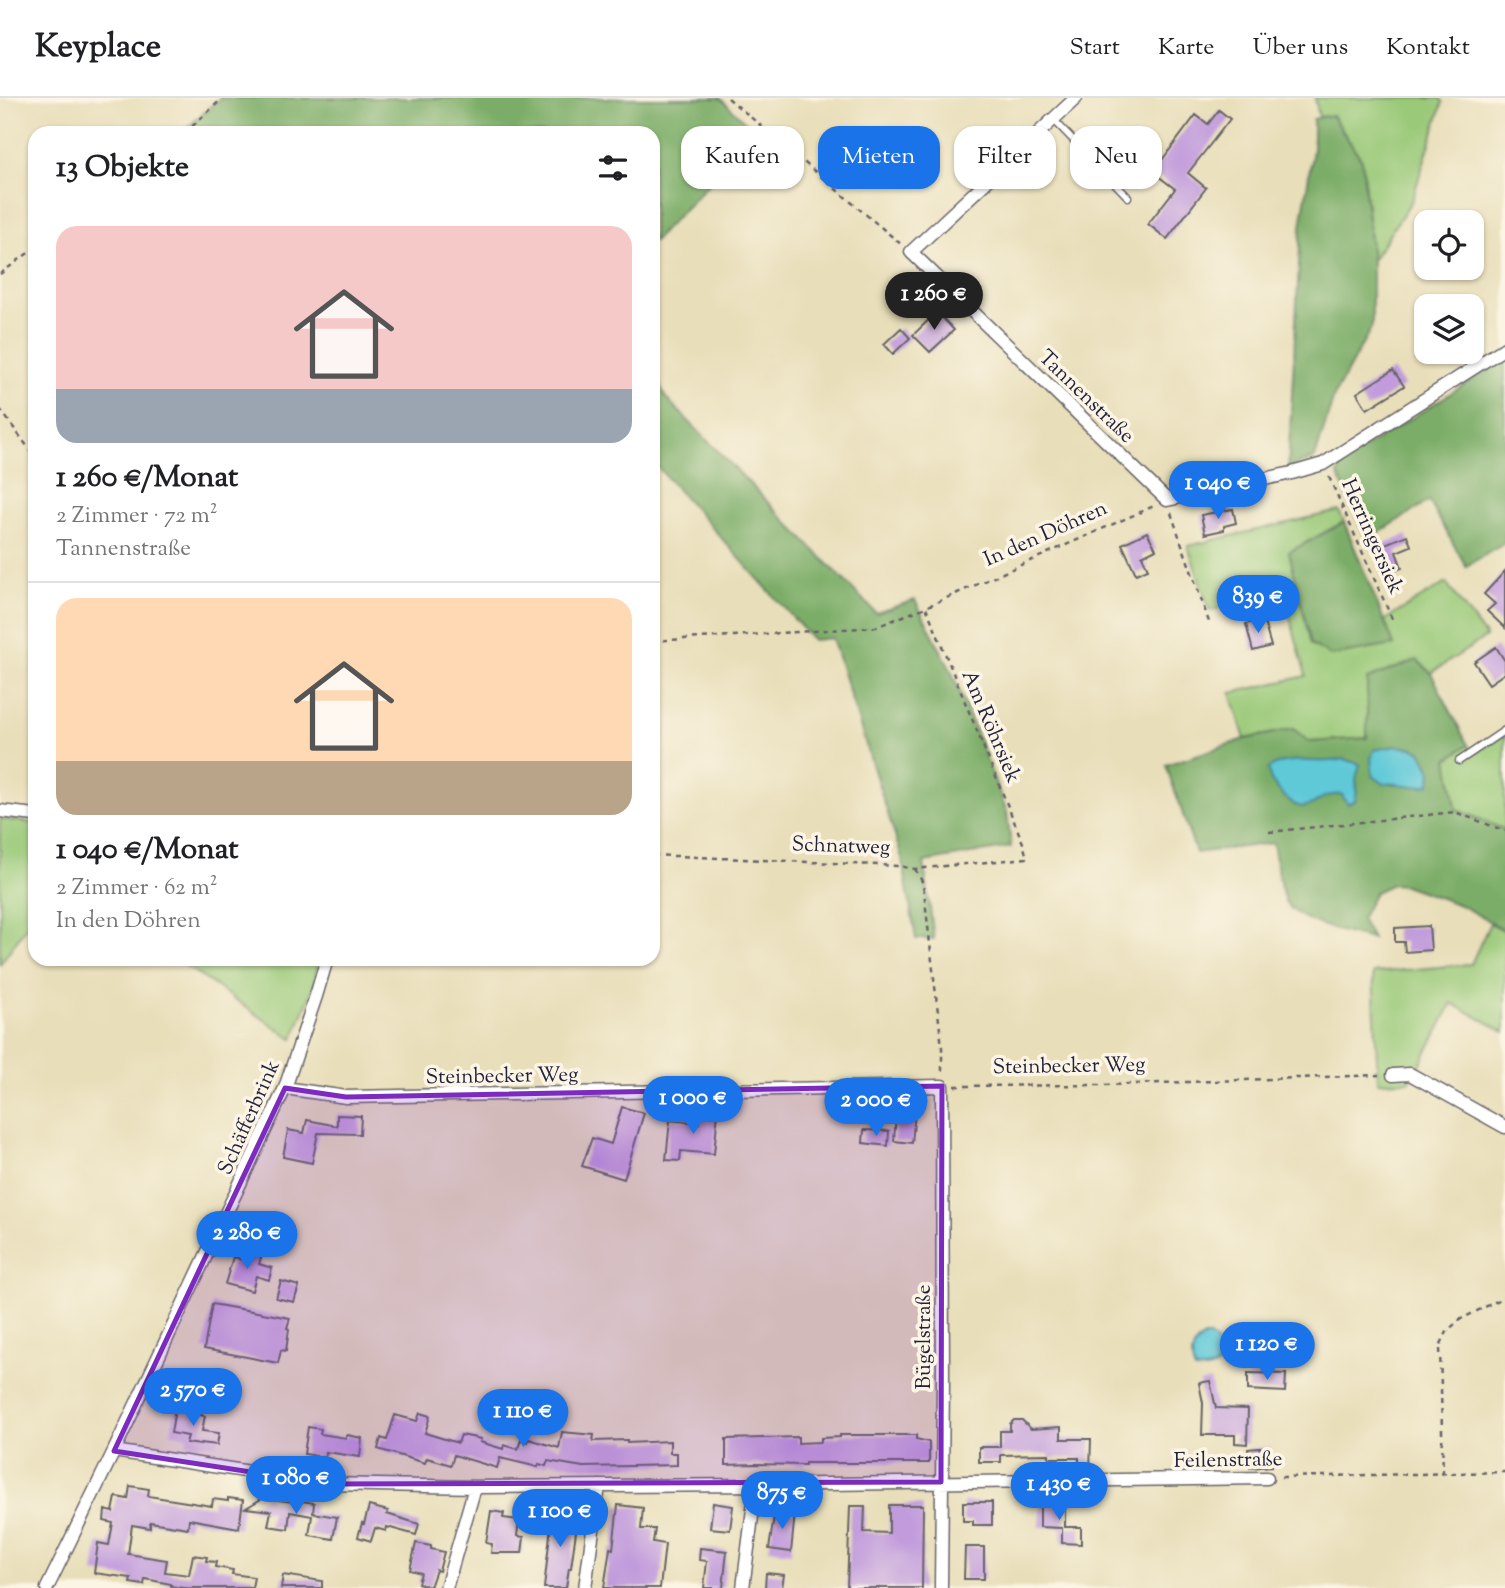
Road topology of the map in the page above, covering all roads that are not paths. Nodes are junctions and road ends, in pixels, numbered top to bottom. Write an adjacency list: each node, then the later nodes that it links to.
1 (1076, 98): 2 (street)
2 (1053, 119): 3 (lane); 4 (street, Tannenstraße)
3 (1128, 197)
4 (1505, 348)
5 (1505, 730): 6 (lane)
6 (1458, 761)
7 (0, 811): 8 (street)
8 (28, 814)
9 (325, 966): 12 (street, Schäfferbrink)
10 (1393, 1075): 13 (street)
11 (942, 1086): 12 (street, Steinbecker Weg); 16 (street, Bügelstraße)
12 (285, 1088): 14 (street, Schäfferbrink)
13 (1505, 1127)
14 (114, 1451): 19 (street, Feilenstraße); 20 (street, Schäfferbrink)
15 (1267, 1478): 16 (street, Feilenstraße)
16 (941, 1482): 17 (street, Feilenstraße); 24 (street, Bügelstraße)
17 (756, 1485): 18 (street, Feilenstraße); 23 (street)
18 (599, 1486): 19 (street, Feilenstraße); 22 (street)
19 (475, 1487): 21 (street)
20 (52, 1587)
21 (446, 1588)
22 (585, 1588)
23 (743, 1588)
24 (941, 1588)

